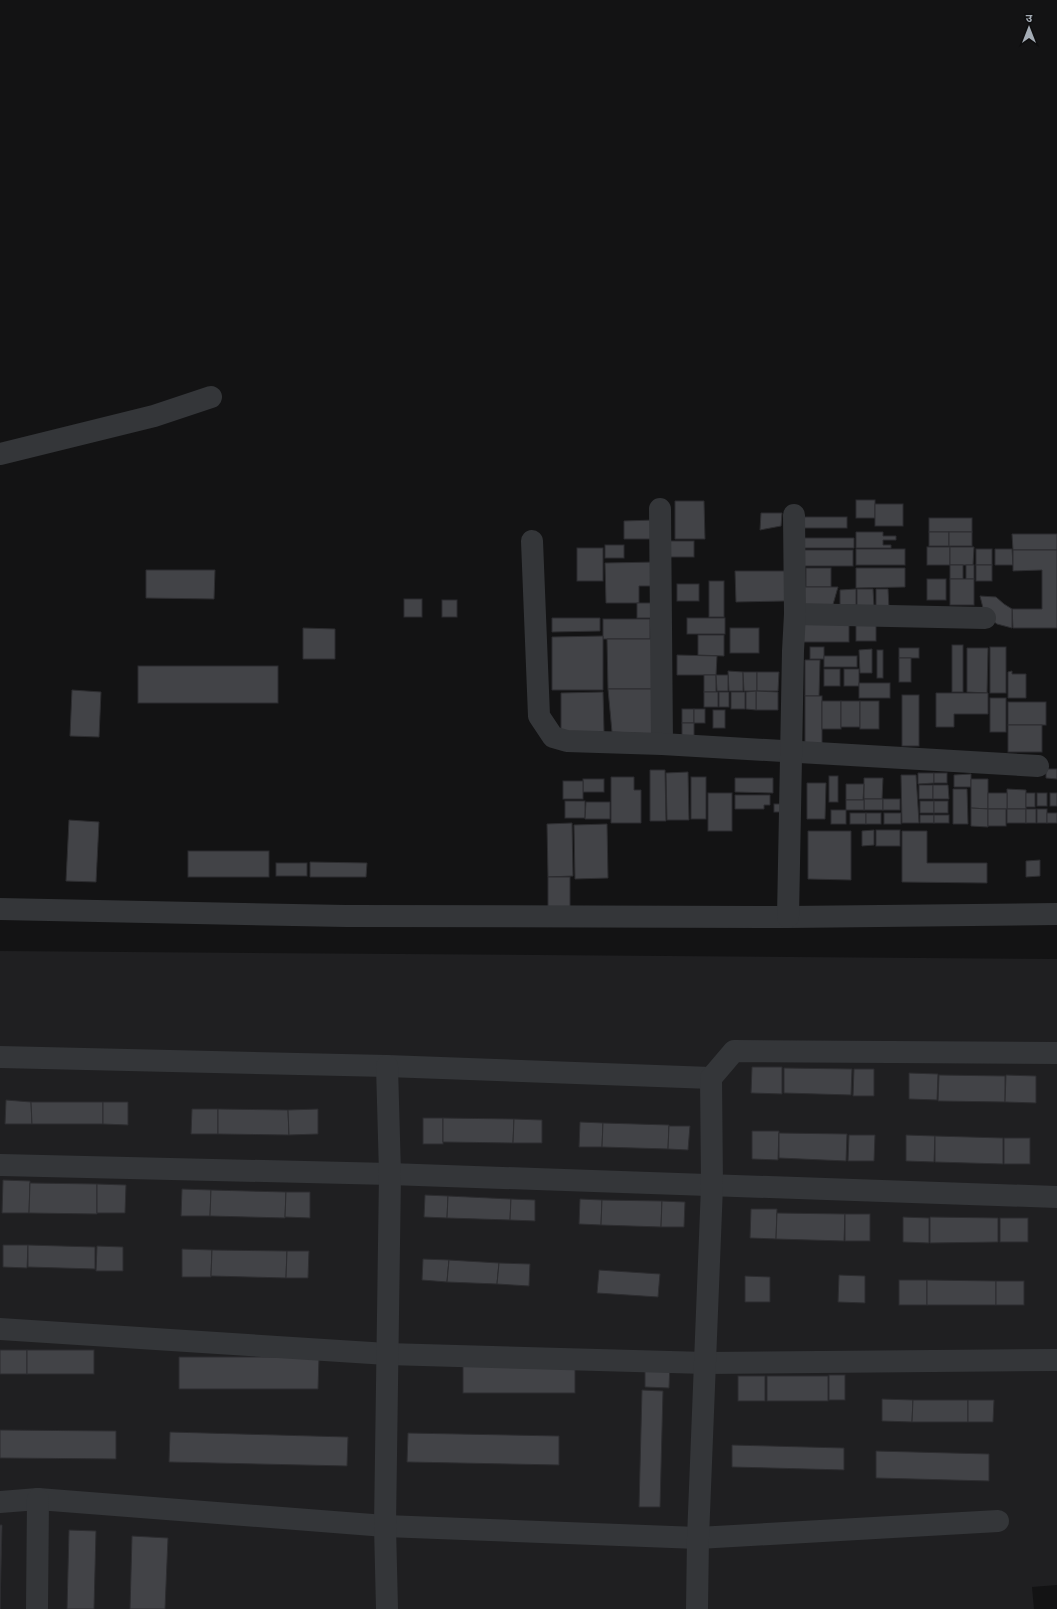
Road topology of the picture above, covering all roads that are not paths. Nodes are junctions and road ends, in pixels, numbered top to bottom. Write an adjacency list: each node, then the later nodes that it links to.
1 (210, 397): 2 (street)
2 (0, 454)
3 (660, 509): 8 (street)
4 (794, 515): 6 (street)
5 (532, 541): 8 (street)
6 (795, 614): 7 (street); 9 (street)
7 (985, 618)
8 (662, 744): 9 (street)
9 (790, 752): 10 (street); 13 (street)
10 (1038, 766)
11 (0, 909): 13 (street)
12 (1057, 914): 13 (street)
13 (788, 917)
14 (1057, 1053): 17 (street)
15 (0, 1057): 16 (street)
16 (387, 1066): 17 (street); 19 (street)
17 (711, 1078): 20 (street)
18 (2, 1165): 19 (street)
19 (390, 1174): 20 (street); 23 (street)
20 (712, 1186): 21 (street); 25 (street)
21 (1057, 1197)
22 (0, 1329): 23 (street)
23 (387, 1354): 25 (street); 29 (street)
24 (1057, 1360): 25 (street)
25 (706, 1363): 30 (street)
26 (38, 1499): 27 (street); 29 (street); 31 (street)
27 (0, 1502)
28 (998, 1521): 30 (street)
29 (385, 1526): 30 (street); 32 (street)
30 (698, 1538): 33 (street)
31 (37, 1609)
32 (386, 1609)
33 (697, 1609)

